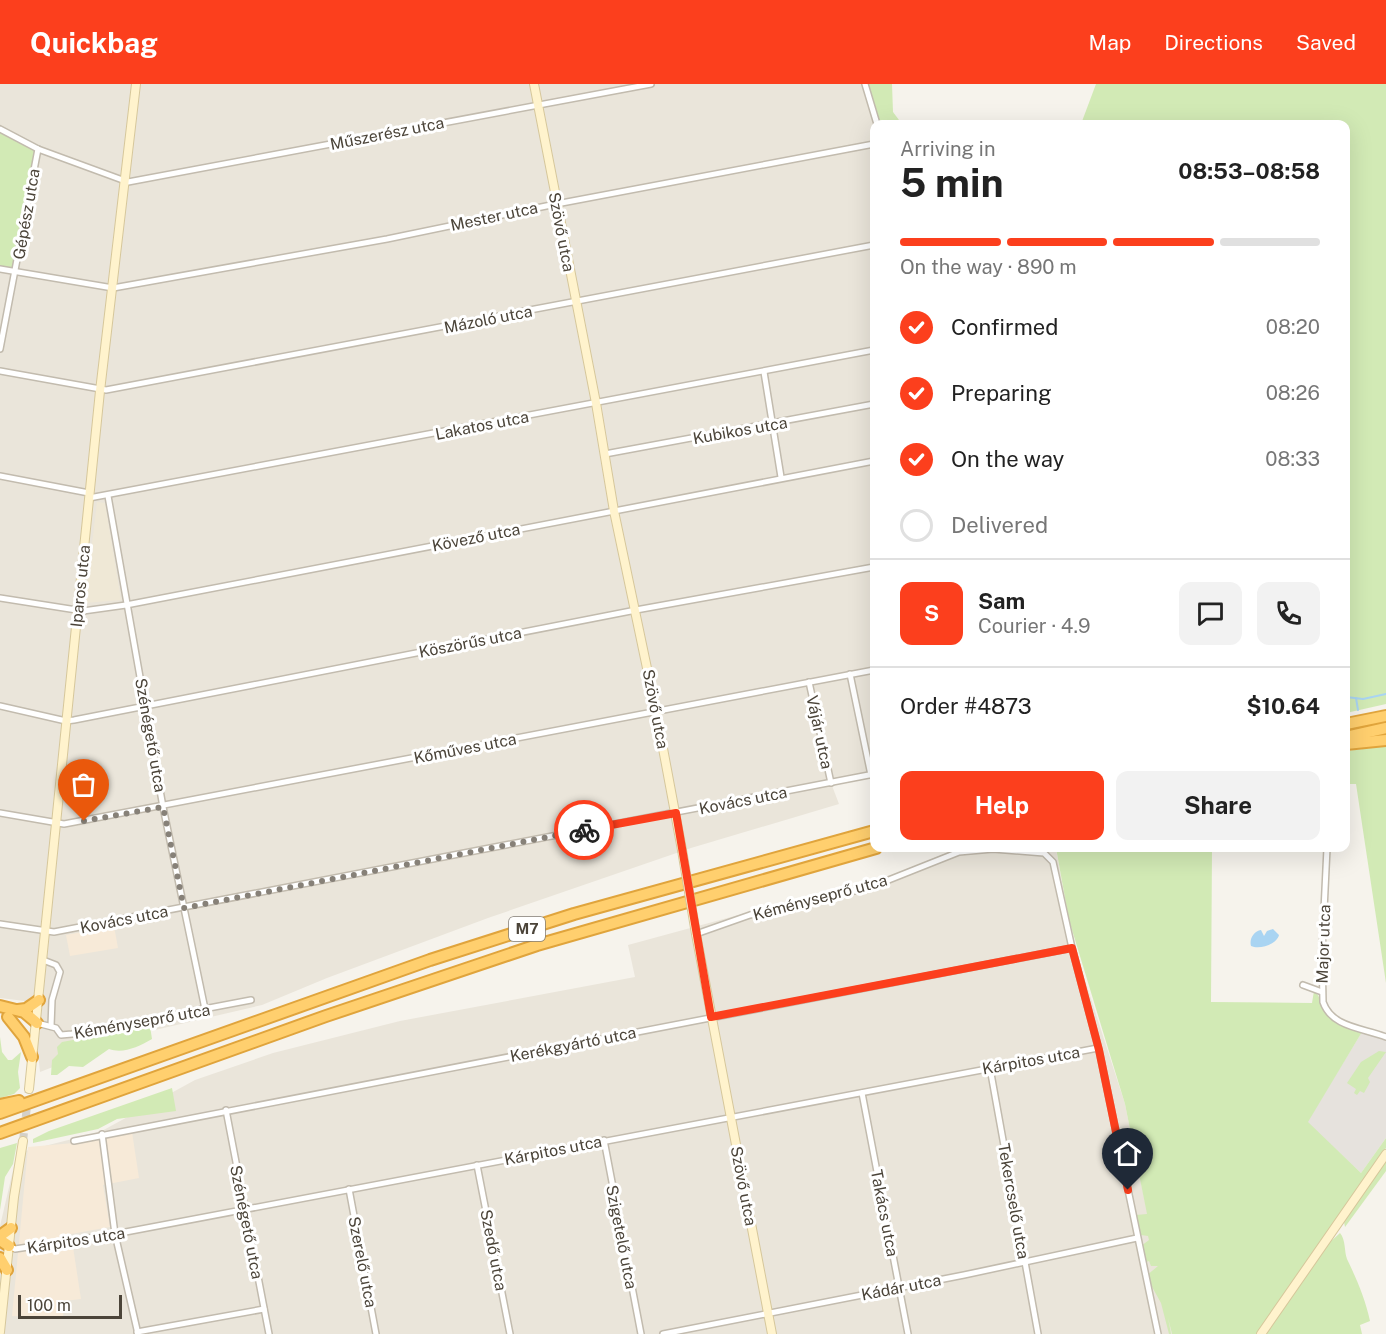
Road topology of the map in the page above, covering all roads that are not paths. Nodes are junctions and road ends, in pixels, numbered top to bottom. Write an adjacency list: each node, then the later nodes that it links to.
1 (136, 84): 10 (street, Iparos utca)
2 (534, 84): 5 (street, Szövő utca)
3 (651, 84): 5 (street, Műszerész utca)
4 (865, 84): 6 (street)
5 (538, 104): 10 (street, Műszerész utca); 11 (street, Szövő utca)
6 (876, 120)
7 (0, 129): 9 (street)
8 (870, 145): 11 (street, Mester utca)
9 (38, 149): 10 (street); 14 (street, Gépész utca)
10 (124, 181): 15 (street, Iparos utca)
11 (557, 204): 15 (street, Mester utca); 16 (street, Szövő utca)
12 (870, 246): 16 (street, Mázoló utca)
13 (0, 269): 14 (street, Mester utca)
14 (16, 272): 15 (street, Mester utca); 17 (street, Gépész utca)
15 (113, 288): 21 (street, Iparos utca)
16 (576, 302): 21 (street, Mázoló utca); 22 (street, Szövő utca)
17 (0, 349)
18 (870, 351): 20 (street, Lakatos utca)
19 (0, 371): 21 (street)
20 (764, 372): 22 (street, Lakatos utca); 24 (street)
21 (100, 391): 29 (street, Iparos utca)
22 (596, 402): 25 (street, Szövő utca); 30 (street, Lakatos utca)
23 (870, 405): 24 (street, Kubikos utca)
24 (774, 423): 25 (street, Kubikos utca); 28 (street)
25 (605, 454): 31 (street, Szövő utca)
26 (870, 462): 28 (street, Kövező utca)
27 (0, 476): 29 (street, Lakatos utca)
28 (781, 477): 31 (street, Kövező utca)
29 (89, 495): 30 (street, Lakatos utca); 36 (street, Iparos utca)
30 (108, 496): 34 (street, Szénégető utca)
31 (614, 511): 34 (street, Kövező utca); 35 (street, Szövő utca)
32 (870, 568): 35 (street, Köszörűs utca)
33 (0, 598): 36 (street, Kövező utca)
34 (126, 605): 36 (street, Kövező utca); 41 (street, Szénégető utca)
35 (636, 610): 41 (street, Köszörűs utca); 43 (street, Szövő utca)
36 (78, 611): 45 (street, Iparos utca)
37 (870, 671): 38 (street, Kőműves utca)
38 (850, 674): 39 (street, Kőműves utca); 51 (street)
39 (809, 682): 43 (street, Kőműves utca); 53 (street, Vájár utca)
40 (0, 706): 45 (street)
41 (146, 706): 45 (street, Köszörűs utca); 54 (street, Szénégető utca)
42 (1386, 709): 46 (highway)
43 (656, 711): 54 (street, Kőműves utca); 56 (street, Szövő utca)
44 (1386, 716): 46 (highway)
45 (66, 721): 57 (street, Iparos utca)
46 (1350, 723)
47 (1386, 728): 48 (highway)
48 (1350, 736)
49 (1386, 740): 50 (highway)
50 (1350, 744)
51 (870, 761)
52 (870, 775): 53 (street, Kovács utca)
53 (831, 783): 56 (street, Kovács utca)
54 (163, 807): 57 (street, Kőműves utca); 63 (street, Szénégető utca)
55 (0, 813): 57 (street)
56 (676, 813): 63 (street, Kovács utca); 66 (street, Szövő utca, bridge)
57 (56, 824): 65 (street, Iparos utca)
58 (870, 832): 84 (highway, M7)
59 (870, 850): 90 (highway, M7)
60 (959, 852): 66 (street, Kéményseprő utca)
61 (1031, 852): 67 (street, Kéményseprő utca)
62 (1327, 852): 70 (street, Major utca)
63 (184, 908): 65 (street, Kovács utca); 74 (street, Szénégető utca)
64 (0, 924): 65 (street, Kovács utca)
65 (45, 932): 68 (street, Iparos utca)
66 (696, 934): 76 (street, Szövő utca)
67 (1072, 948): 76 (street, Kerékgyártó utca); 80 (street)
68 (43, 960): 71 (street, Iparos utca); 78 (street)
69 (1303, 985): 70 (street)
70 (1322, 992): 79 (street, Major utca)
71 (39, 1000): 75 (highway); 77 (street, Iparos utca)
72 (251, 1000): 74 (street, Kéményseprő utca)
73 (0, 1006): 75 (highway)
74 (205, 1010): 78 (street, Kéményseprő utca)
75 (9, 1013): 77 (highway); 81 (highway)
76 (711, 1017): 87 (street, Kerékgyártó utca); 89 (street, Szövő utca)
77 (37, 1023): 78 (street, Kéményseprő utca); 81 (street, Iparos utca)
78 (51, 1026)
79 (1386, 1037)
80 (1098, 1048): 82 (street, Kárpitos utca); 103 (street)
81 (32, 1057): 83 (street, Iparos utca)
82 (990, 1068): 85 (street, Kárpitos utca); 106 (street, Tekercselő utca)
83 (29, 1089)
84 (57, 1092): 86 (highway); 88 (highway, M7)
85 (862, 1092): 89 (street, Kárpitos utca); 108 (street, Takács utca)
86 (0, 1105)
87 (226, 1110): 92 (street, Kerékgyártó utca); 100 (street, Szénégető utca)
88 (0, 1113)
89 (730, 1117): 94 (street, Kárpitos utca); 110 (street, Szövő utca)
90 (32, 1121): 91 (highway, M7); 93 (highway)
91 (0, 1133)
92 (102, 1134): 95 (street, Kerékgyártó utca); 102 (street)
93 (0, 1140)
94 (604, 1140): 98 (street, Kárpitos utca); 116 (street, Szigetelő utca)
95 (74, 1141)
96 (23, 1142): 101 (street)
97 (1386, 1154): 122 (street)
98 (477, 1165): 99 (street, Kárpitos utca); 115 (street, Szedő utca)
99 (349, 1189): 100 (street, Kárpitos utca); 114 (street, Szerelő utca)
100 (244, 1210): 102 (street, Kárpitos utca); 109 (street, Szénégető utca)
101 (11, 1228): 104 (highway)
102 (116, 1234): 104 (street, Kárpitos utca); 112 (street)
103 (1137, 1238): 106 (street, Kádár utca); 121 (street)
104 (2, 1242): 107 (street)
105 (0, 1258): 107 (highway)
106 (1025, 1262): 108 (street, Kádár utca); 120 (street, Tekercselő utca)
107 (7, 1270): 111 (street)
108 (898, 1287): 110 (street, Kádár utca); 119 (street, Takács utca)
109 (264, 1309): 112 (street); 113 (street, Szénégető utca)
110 (768, 1312): 117 (street, Kádár utca); 118 (street, Szövő utca)
111 (0, 1332)
112 (137, 1333)
113 (268, 1334)
114 (376, 1334)
115 (510, 1334)
116 (641, 1334)
117 (663, 1334)
118 (772, 1334)
119 (908, 1334)
120 (1038, 1334)
121 (1158, 1334)
122 (1261, 1334)

